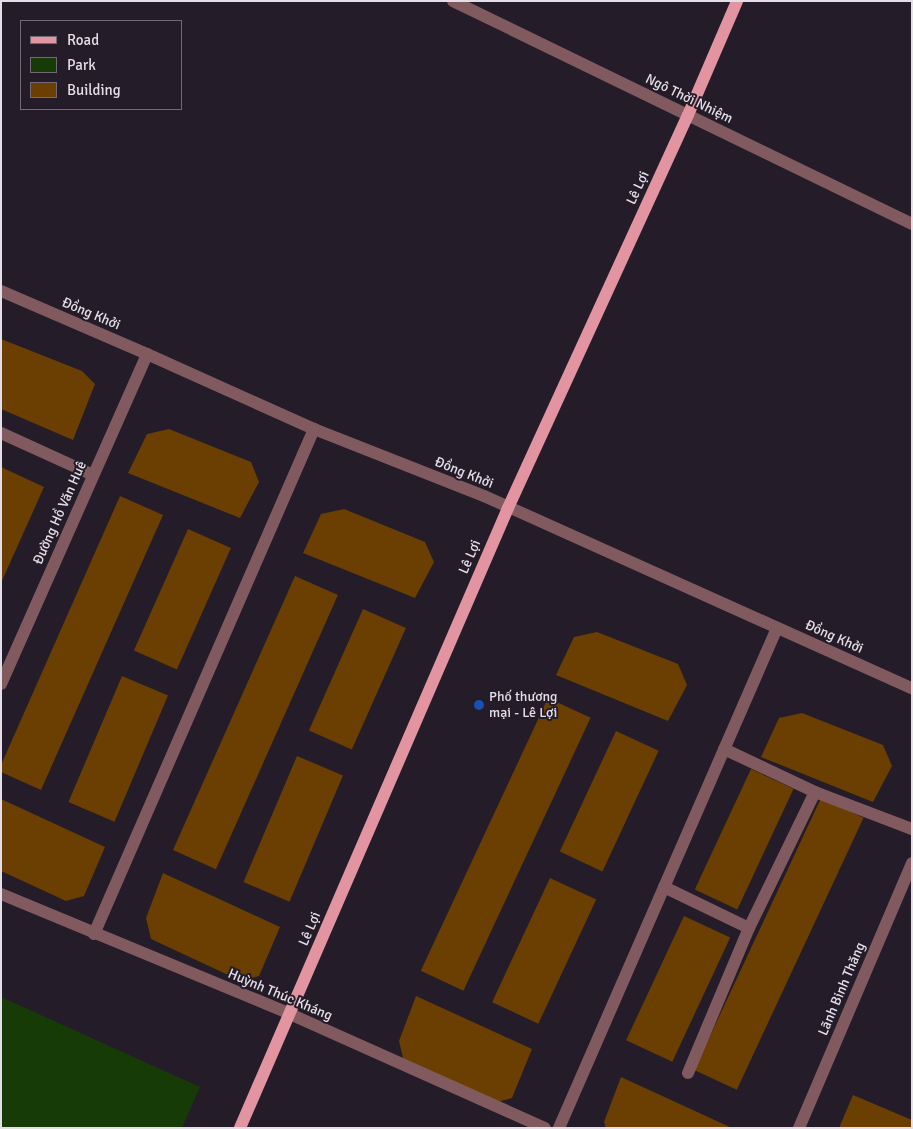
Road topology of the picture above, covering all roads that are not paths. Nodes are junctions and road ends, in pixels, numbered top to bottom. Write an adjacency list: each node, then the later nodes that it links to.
1 (454, 1): 3 (street, Ngô Thời Nhiệm)
2 (737, 1): 3 (main road, Lê Lợi)
3 (688, 115): 4 (street, Ngô Thời Nhiệm); 10 (main road, Lê Lợi)
4 (912, 224)
5 (1, 291): 6 (street, Đồng Khởi)
6 (147, 354): 7 (street, Đồng Khởi); 9 (street, Đường Hồ Văn Huê)
7 (314, 429): 10 (street, Đồng Khởi); 21 (street)
8 (1, 433): 9 (street)
9 (93, 475): 12 (street, Đường Hồ Văn Huê)
10 (508, 508): 11 (street, Đồng Khởi); 22 (main road, Lê Lợi)
11 (777, 628): 13 (street, Đồng Khởi); 14 (street)
12 (1, 684)
13 (912, 688)
14 (724, 749): 15 (street); 18 (street)
15 (815, 792): 16 (street); 20 (street)
16 (912, 829)
17 (912, 863): 27 (street, Lãnh Binh Thăng)
18 (664, 887): 20 (street); 26 (street)
19 (1, 894): 21 (street, Huỳnh Thúc Kháng)
20 (749, 928): 23 (street)
21 (94, 934): 22 (street, Huỳnh Thúc Kháng)
22 (290, 1014): 24 (main road, Lê Lợi); 25 (street, Huỳnh Thúc Kháng)
23 (688, 1073)
24 (240, 1128)
25 (545, 1128)
26 (559, 1128)
27 (799, 1128)

